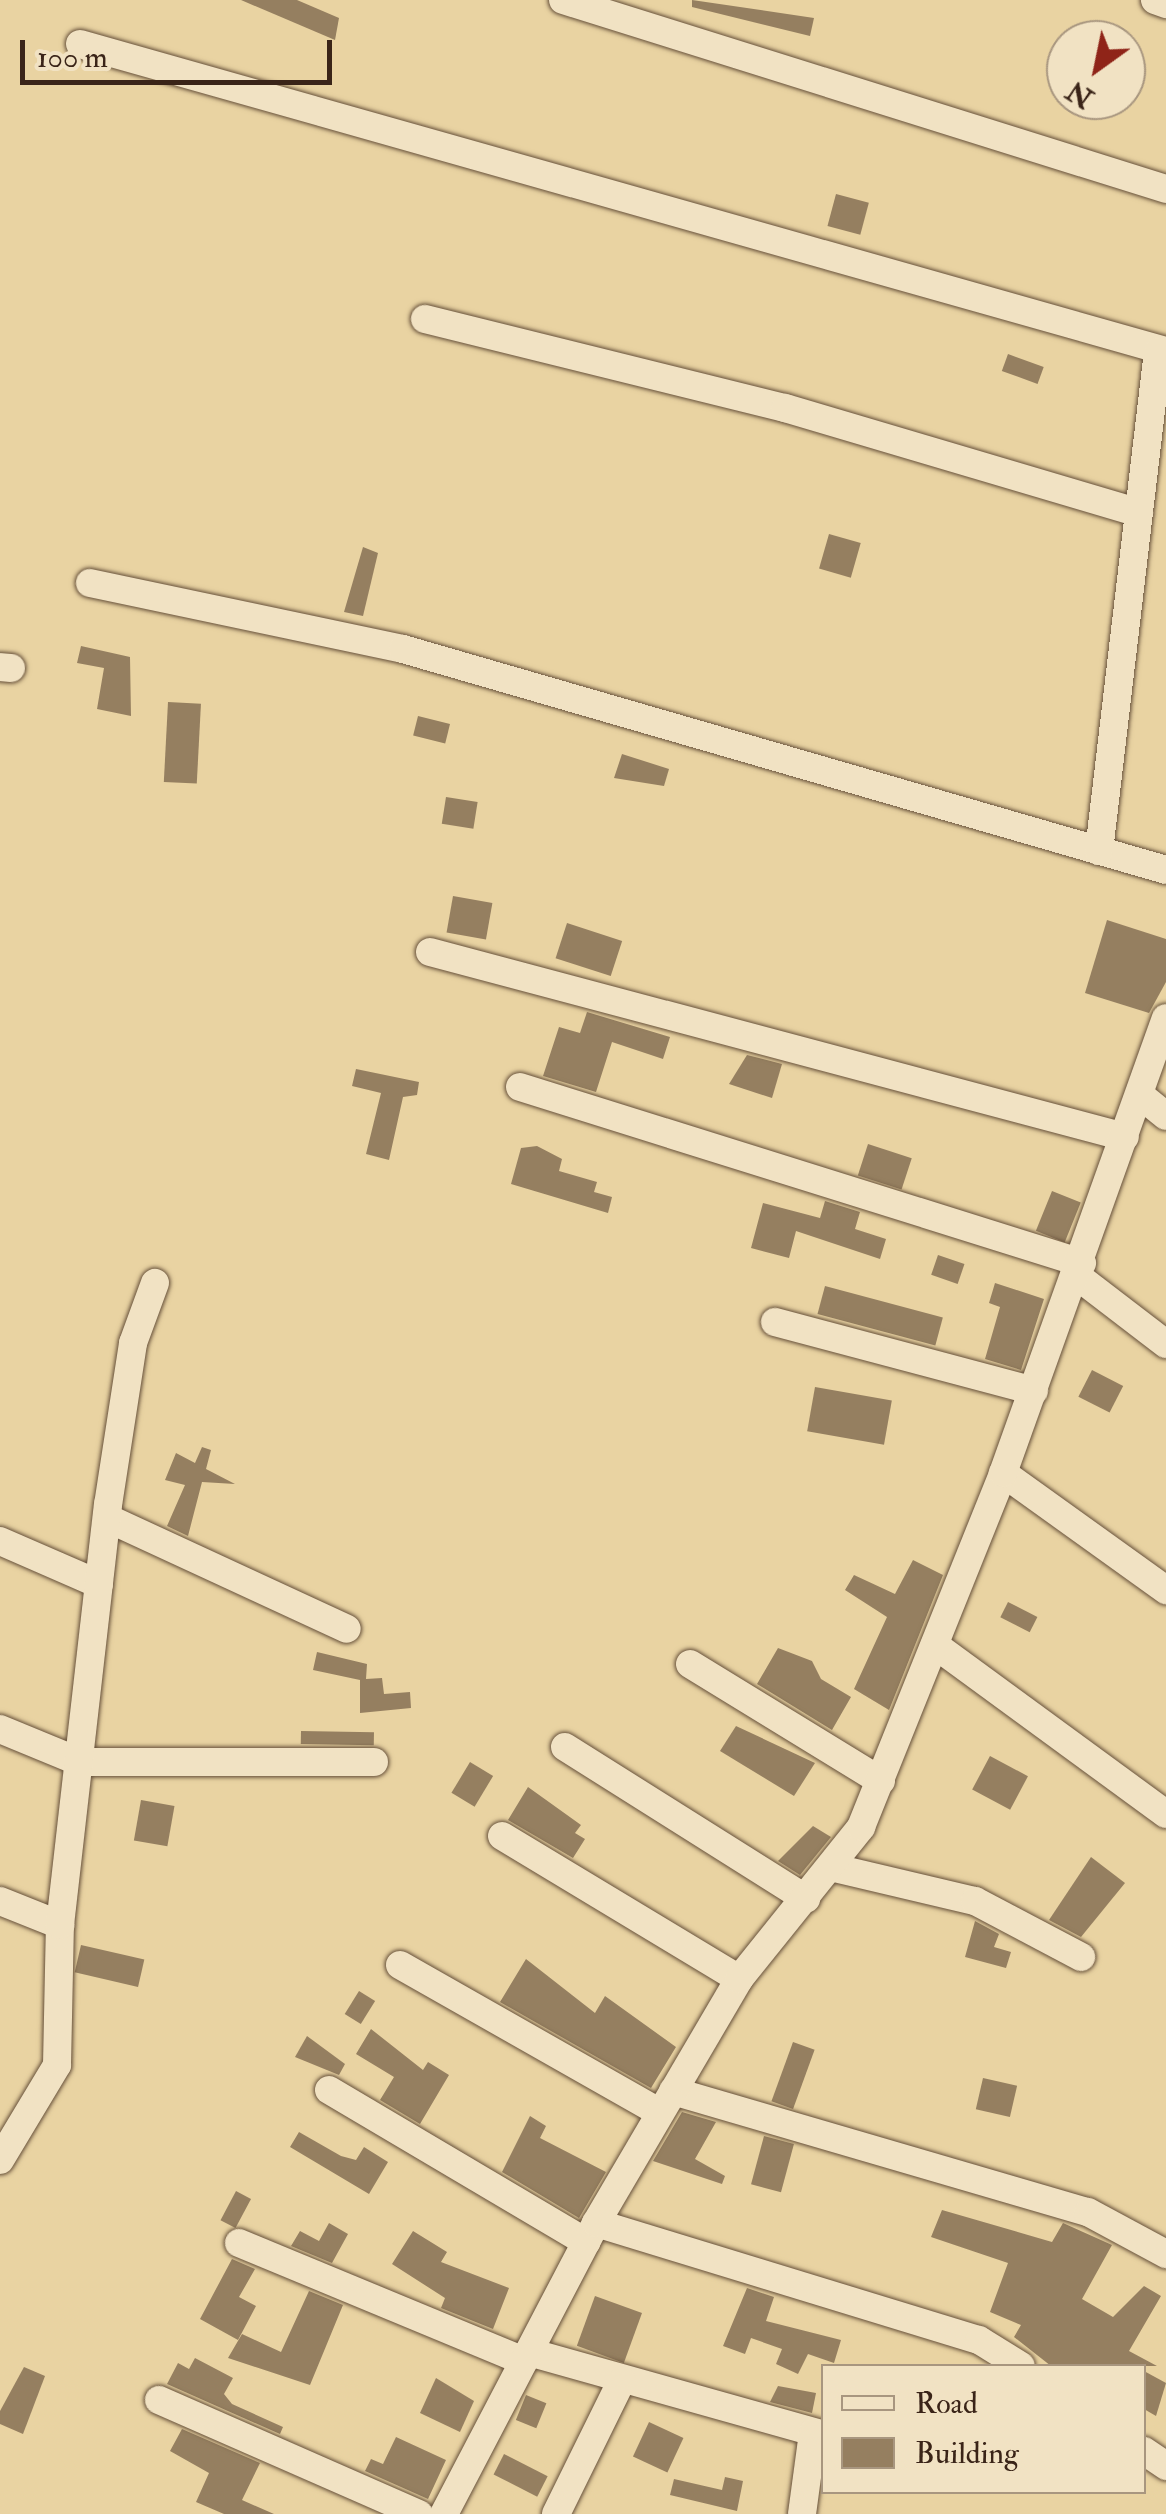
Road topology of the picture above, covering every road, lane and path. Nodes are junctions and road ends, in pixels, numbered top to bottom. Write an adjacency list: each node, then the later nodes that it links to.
1 (563, 0): 5 (street)
2 (1155, 0): 3 (street)
3 (1166, 4)
4 (80, 44): 7 (street)
5 (1166, 189)
6 (425, 319): 8 (street)
7 (1162, 351): 8 (street)
8 (1140, 513): 10 (street)
9 (90, 583): 10 (street)
10 (1099, 851): 11 (street)
11 (1166, 870)
12 (430, 952): 17 (street)
13 (1166, 1018): 15 (street)
14 (520, 1087): 18 (street)
15 (1140, 1095): 16 (street); 17 (street)
16 (1166, 1116)
17 (1125, 1137): 18 (street)
18 (1079, 1270): 21 (street); 22 (street)
19 (154, 1282): 24 (street)
20 (775, 1322): 22 (street)
21 (1166, 1344)
22 (1034, 1392): 23 (street)
23 (1003, 1473): 27 (street); 29 (street)
24 (106, 1518): 26 (street); 28 (street)
25 (0, 1541): 26 (street)
26 (99, 1584): 33 (street)
27 (1166, 1590)
28 (347, 1630)
29 (935, 1645): 35 (street); 36 (street)
30 (690, 1664): 35 (street)
31 (0, 1729): 33 (street)
32 (564, 1746): 39 (street)
33 (80, 1762): 34 (street); 41 (street)
34 (374, 1762)
35 (881, 1780): 38 (street)
36 (1166, 1814)
37 (502, 1836): 44 (street)
38 (835, 1868): 39 (street); 42 (street)
39 (806, 1899): 44 (street)
40 (0, 1901): 41 (street)
41 (60, 1924): 47 (street)
42 (1081, 1957)
43 (400, 1965): 46 (street)
44 (739, 1979): 46 (street)
45 (329, 2090): 48 (street)
46 (666, 2102): 48 (street); 50 (street)
47 (0, 2160)
48 (591, 2233): 51 (street); 52 (street)
49 (239, 2243): 51 (street)
50 (1166, 2254)
51 (526, 2356): 53 (street); 57 (street)
52 (1018, 2364)
53 (622, 2380): 55 (street); 58 (street)
54 (158, 2400): 56 (street)
55 (818, 2434): 59 (street)
56 (420, 2514)
57 (444, 2514)
58 (556, 2514)
59 (802, 2514)

